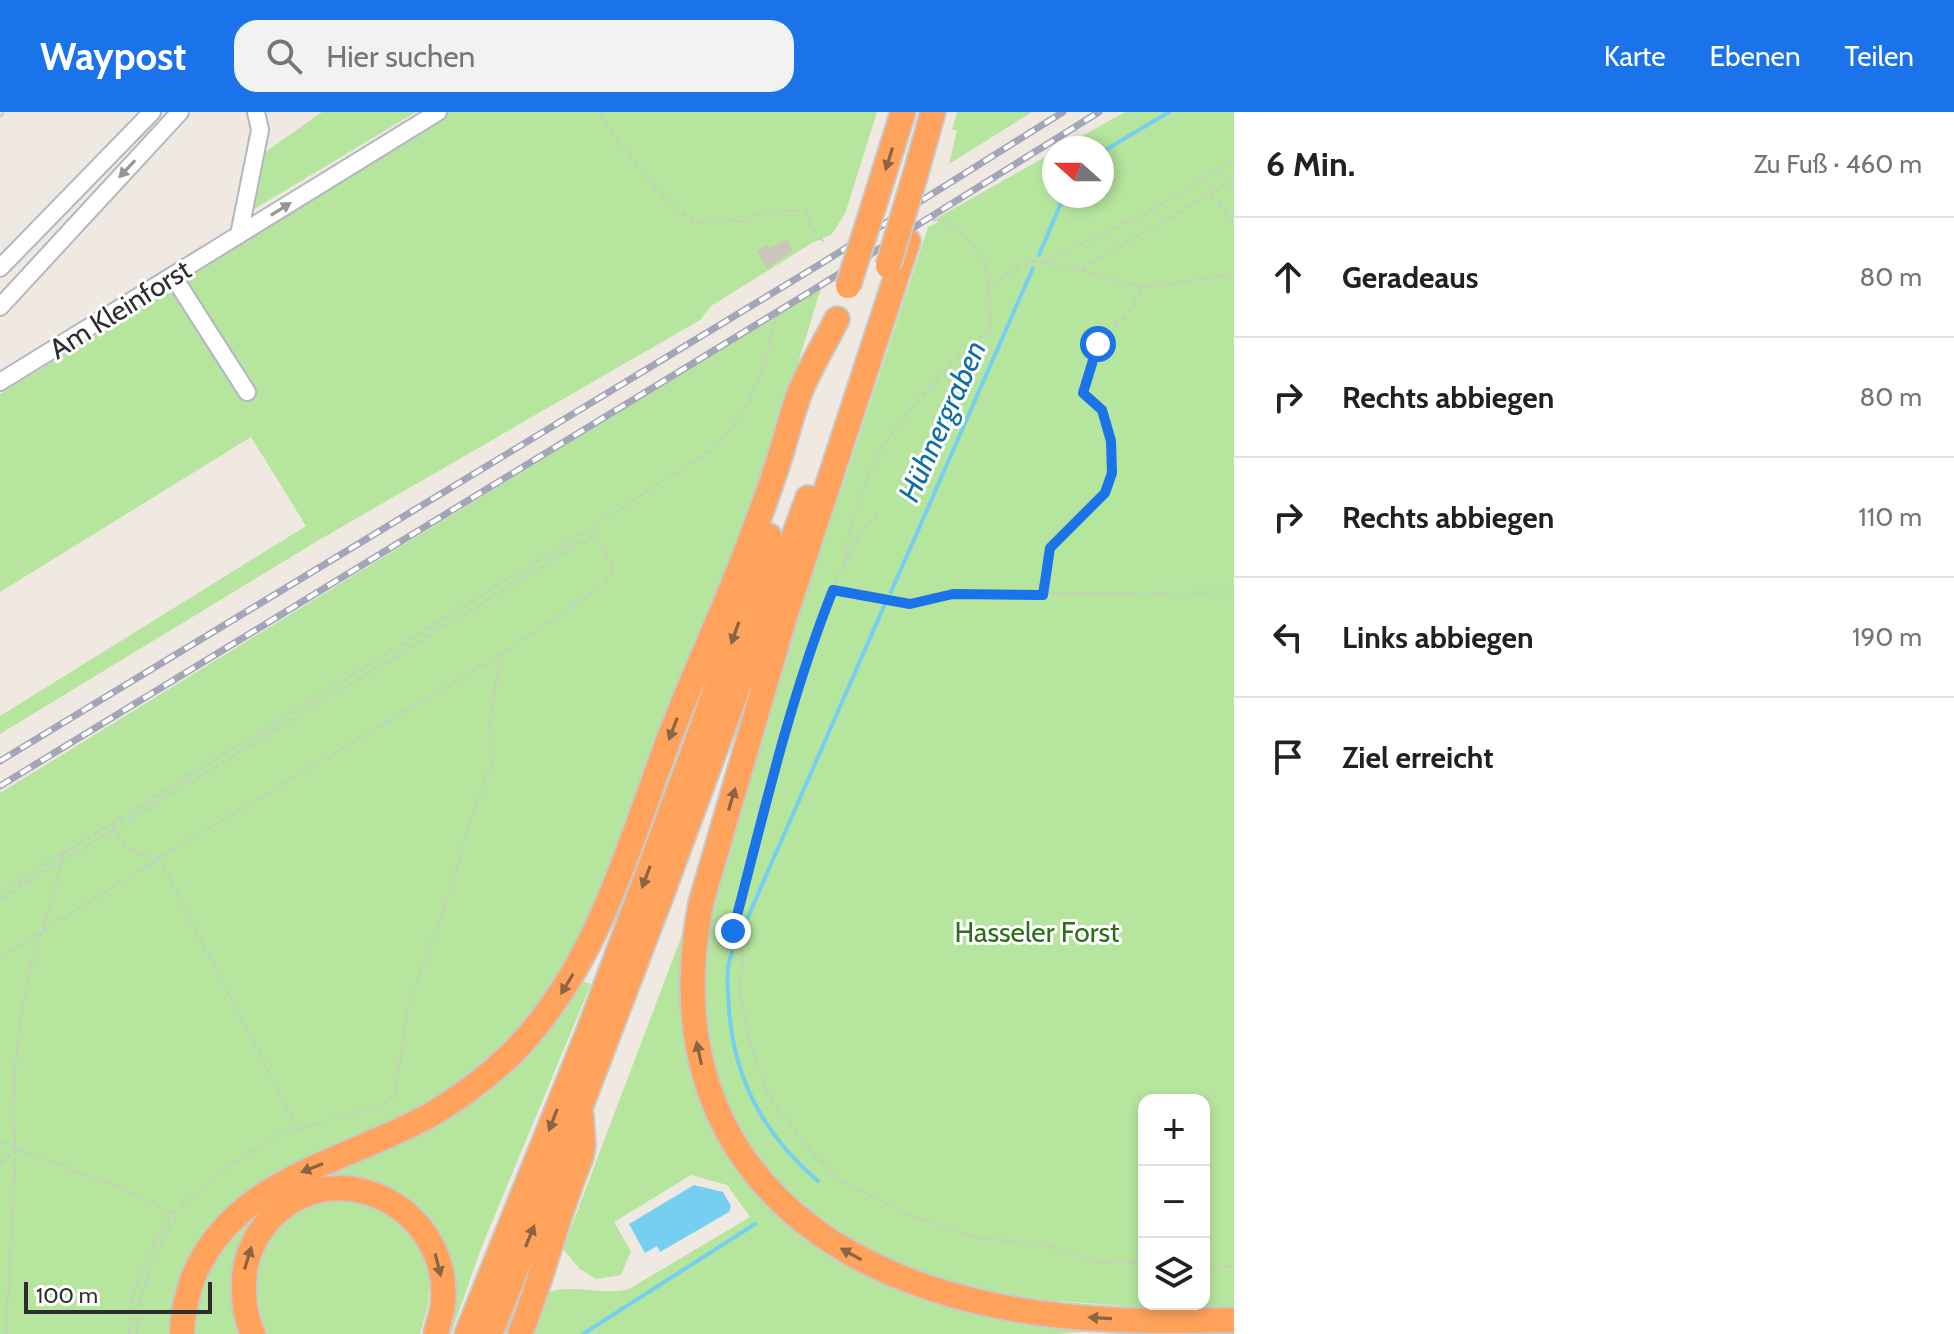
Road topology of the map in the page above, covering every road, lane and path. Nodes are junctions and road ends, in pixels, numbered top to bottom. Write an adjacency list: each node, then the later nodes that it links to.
1 (5, 112): 10 (path)
2 (152, 112): 20 (street)
3 (180, 112): 26 (street, one-way to 26)
4 (256, 112): 17 (street)
5 (438, 112): 17 (street, Am Kleinforst, one-way to 5)
6 (599, 112): 18 (path)
7 (903, 112): 28 (highway, one-way to 28, bridge)
8 (933, 112): 12 (highway)
9 (940, 112): 12 (highway)
10 (0, 117)
11 (1234, 160): 19 (path)
12 (923, 173): 48 (highway, bridge); 57 (highway, one-way to 12)
13 (1234, 179): 14 (path)
14 (1210, 194): 16 (path); 21 (path)
15 (933, 221): 24 (path)
16 (1234, 224)
17 (239, 235): 23 (street, Am Kleinforst)
18 (826, 243)
19 (1040, 264): 21 (path); 24 (path)
20 (0, 268)
21 (1081, 270): 25 (path)
22 (1234, 274): 25 (path)
23 (173, 276): 29 (street, Am Kleinforst); 30 (street)
24 (989, 288): 34 (path)
25 (1143, 288): 37 (path)
26 (0, 307)
27 (777, 318): 32 (path)
28 (837, 319): 61 (highway, one-way to 61); 64 (highway, one-way to 64)
29 (0, 382)
30 (247, 392)
31 (878, 512): 34 (path)
32 (594, 526): 33 (path); 39 (path)
33 (598, 533): 38 (path); 40 (path)
34 (843, 567): 35 (path)
35 (833, 590): 37 (path); 54 (path)
36 (1234, 592): 37 (path)
37 (1043, 595)
38 (501, 654): 42 (path); 49 (path)
39 (111, 823): 40 (path); 41 (path)
40 (114, 829): 42 (path); 43 (path)
41 (62, 854): 43 (path); 44 (path)
42 (159, 858): 46 (path); 49 (path)
43 (61, 861): 45 (path); 46 (path)
44 (0, 892)
45 (0, 899)
46 (41, 932): 47 (path); 51 (path)
47 (0, 957)
48 (580, 1106): 65 (highway, one-way to 48); 66 (highway)
49 (298, 1129): 53 (path)
50 (0, 1142): 51 (path)
51 (16, 1148): 52 (path); 53 (path); 58 (path)
52 (0, 1164)
53 (172, 1214): 59 (path); 60 (path)
54 (1138, 1263)
55 (1210, 1265): 56 (path)
56 (1234, 1267)
57 (1234, 1322): 67 (highway)
58 (6, 1334)
59 (129, 1334)
60 (136, 1334)
61 (182, 1334)
62 (253, 1334): 63 (highway, one-way to 63)
63 (436, 1334)
64 (467, 1334)
65 (490, 1334)
66 (520, 1334)
67 (1129, 1334)

